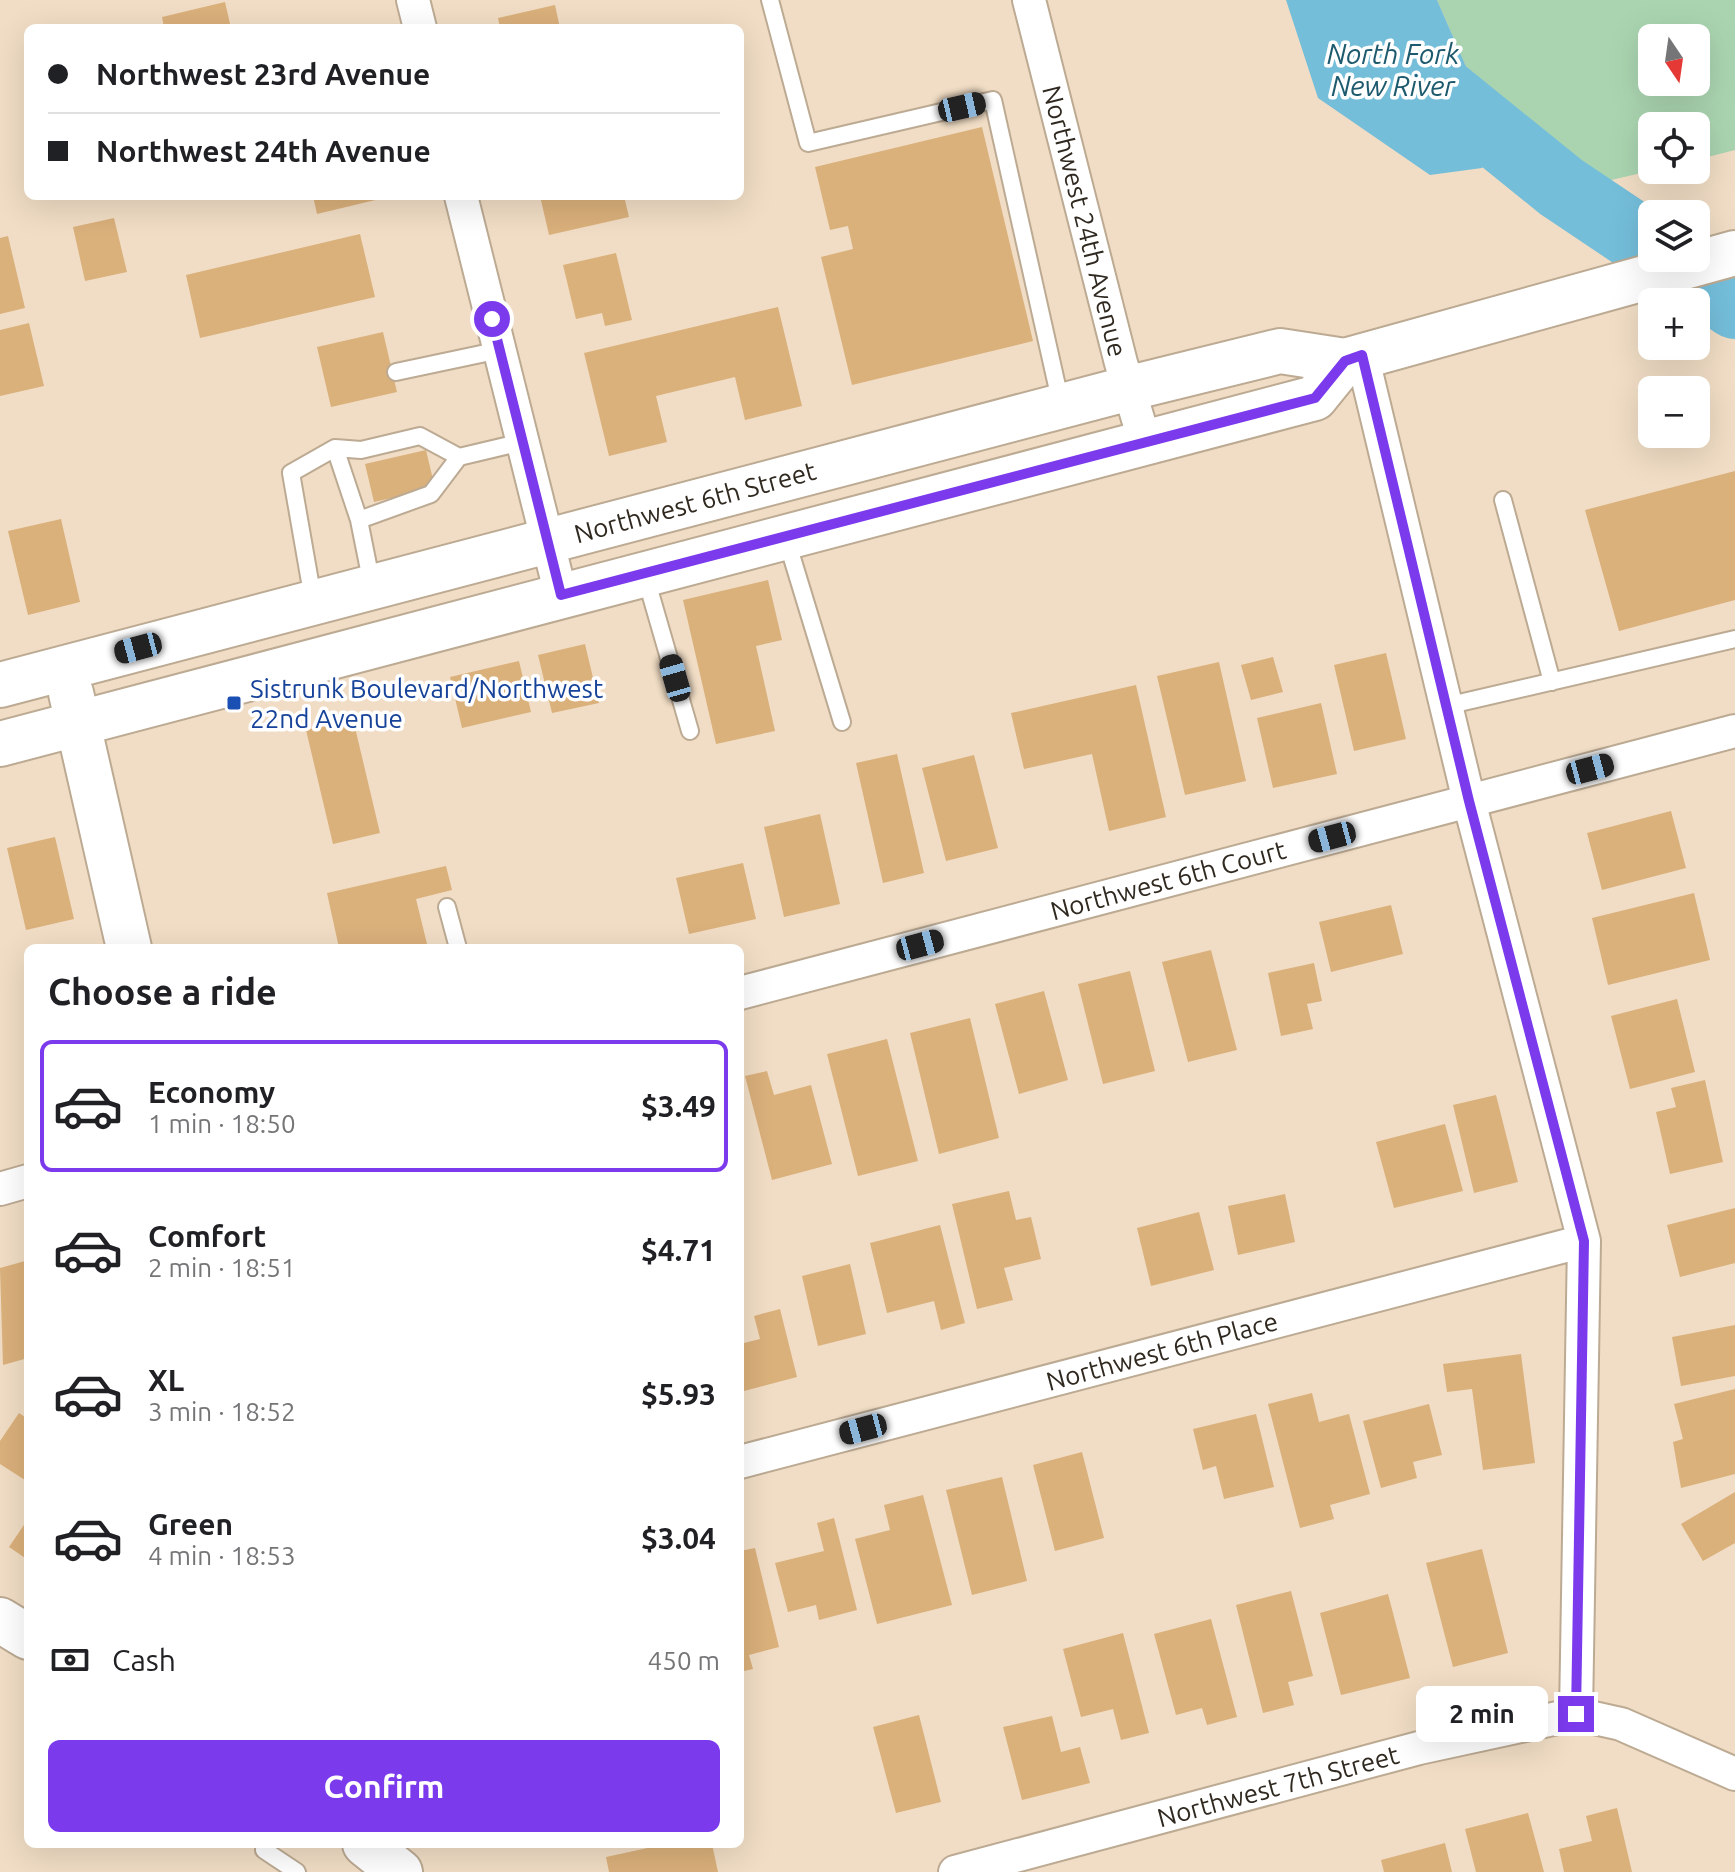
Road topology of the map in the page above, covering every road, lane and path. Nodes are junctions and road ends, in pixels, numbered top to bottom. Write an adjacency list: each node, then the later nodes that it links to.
1 (413, 0): 4 (street)
2 (770, 0): 11 (lane)
3 (1029, 0): 10 (street, Northwest 24th Avenue)
4 (419, 24)
5 (462, 200): 7 (street)
6 (1735, 253): 8 (street, Northwest 6th Street)
7 (500, 350): 9 (lane); 12 (street)
8 (1354, 358): 10 (street, Northwest 6th Street); 13 (street); 28 (street)
9 (396, 372)
10 (1130, 388): 11 (street, Northwest 6th Street); 13 (street, Northwest 24th Avenue)
11 (1061, 405): 19 (street, Northwest 6th Street)
12 (522, 442): 15 (lane); 19 (street)
13 (1145, 442): 18 (street)
14 (335, 448): 15 (lane); 17 (lane); 23 (lane)
15 (459, 457): 17 (lane)
16 (1503, 500): 26 (lane)
17 (359, 520): 21 (lane)
18 (785, 536): 20 (street); 30 (lane)
19 (547, 541): 21 (street, Northwest 6th Street); 22 (street)
20 (645, 573): 22 (street); 31 (lane)
21 (372, 587): 23 (street, Northwest 6th Street)
22 (561, 595): 29 (street)
23 (314, 602): 25 (street, Northwest 6th Street)
24 (1735, 639): 26 (lane)
25 (65, 667): 27 (street, Northwest 6th Street); 29 (street)
26 (1552, 682): 28 (lane)
27 (0, 685)
28 (1446, 706): 34 (street)
29 (78, 722): 33 (street); 36 (street)
30 (842, 722)
31 (690, 731)
32 (1735, 731): 34 (street, Northwest 6th Court)
33 (0, 744)
34 (1469, 801): 38 (street, Northwest 6th Court); 41 (street)
35 (447, 907): 37 (lane)
36 (128, 944)
37 (457, 944)
38 (744, 992)
39 (24, 1182): 40 (street)
40 (0, 1189)
41 (1584, 1241): 42 (street, Northwest 6th Place); 45 (street)
42 (744, 1461)
43 (0, 1620): 44 (street)
44 (24, 1635)
45 (1576, 1714): 46 (street, Northwest 7th Street); 48 (street, Northwest 7th Street)
46 (1735, 1774)
47 (264, 1850): 49 (lane)
48 (966, 1871)
49 (297, 1872)

